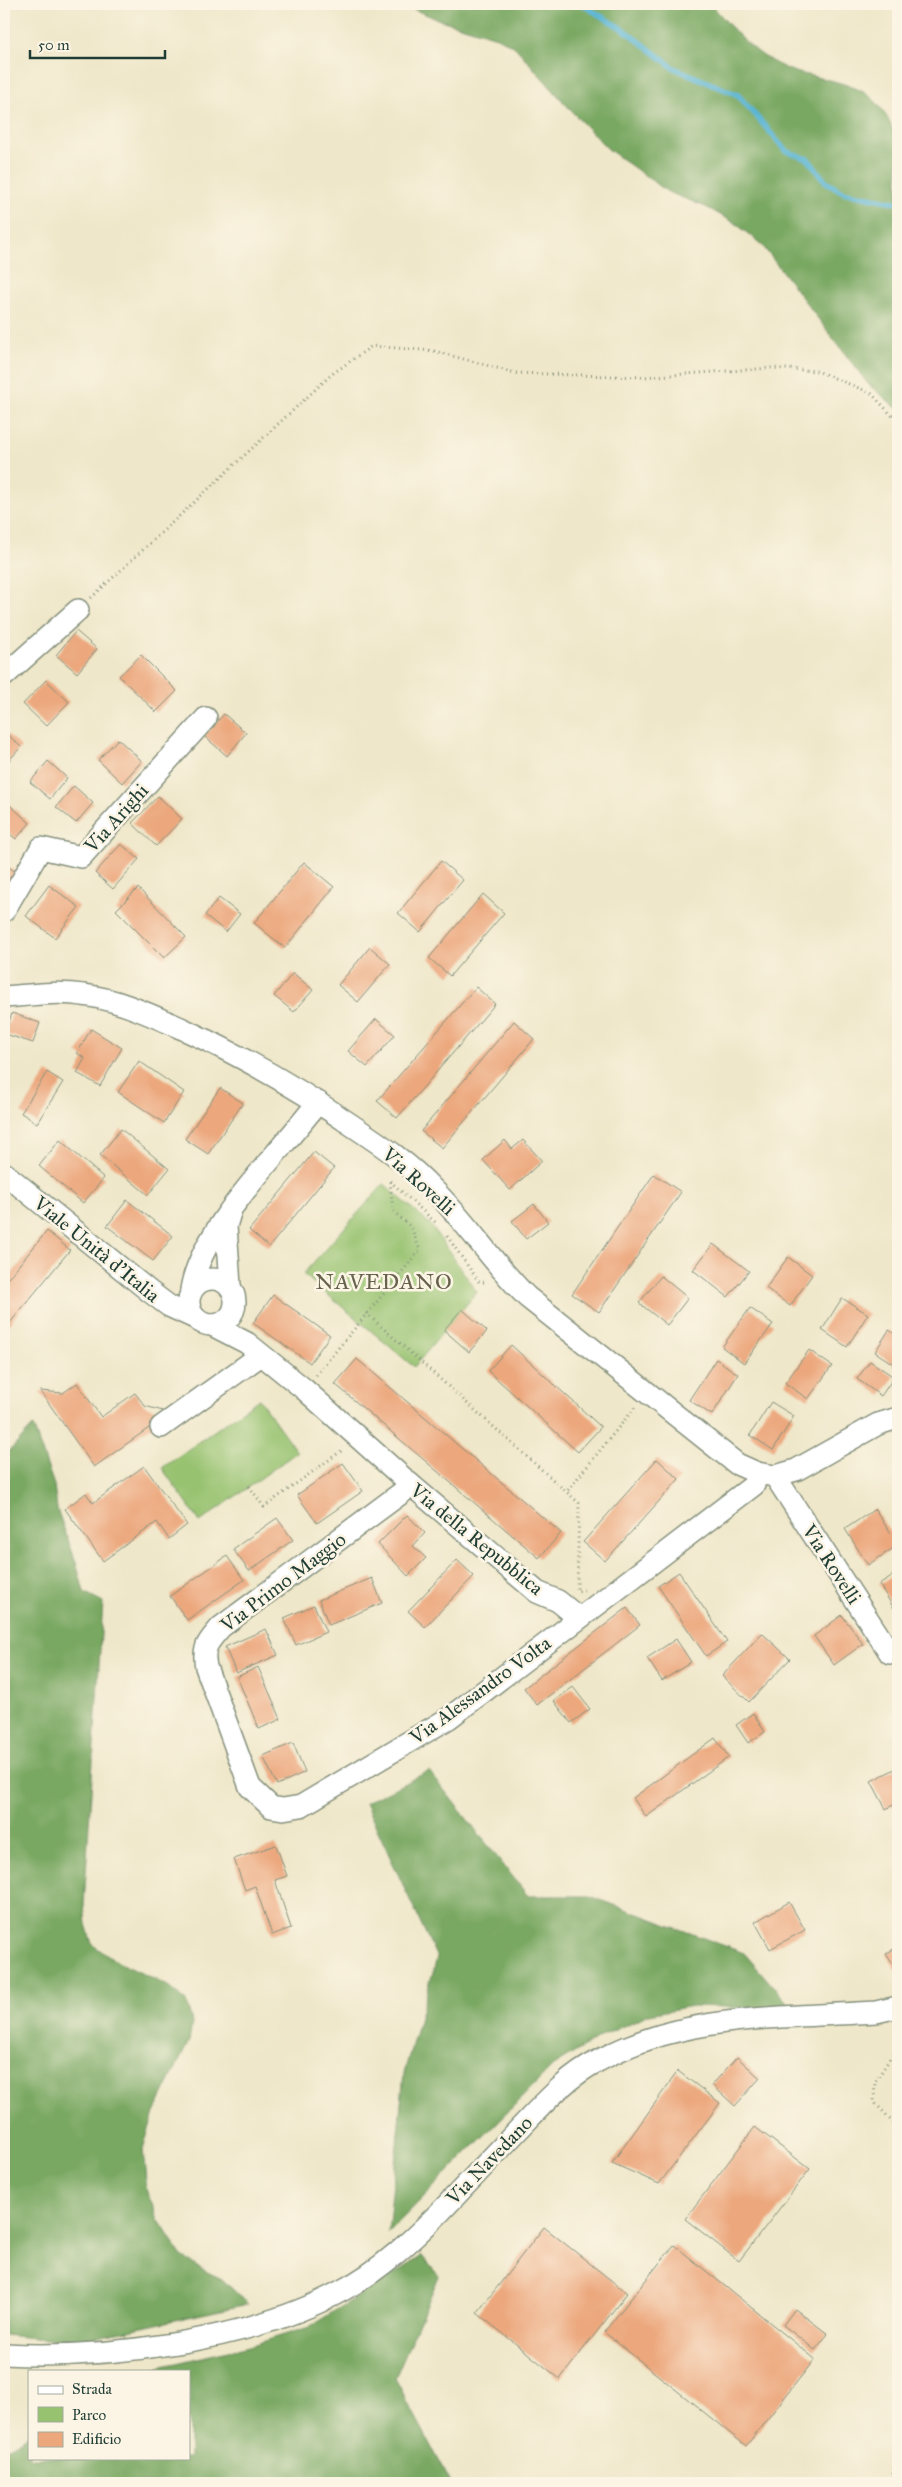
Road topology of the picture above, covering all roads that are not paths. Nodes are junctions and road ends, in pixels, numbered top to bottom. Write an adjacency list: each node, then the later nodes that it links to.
1 (78, 610): 2 (street)
2 (4, 676)
3 (206, 718): 4 (street, Via Arighi)
4 (4, 910)
5 (4, 997): 6 (street, Via Rovelli)
6 (318, 1102): 8 (street); 16 (street, Via Rovelli)
7 (4, 1173): 12 (street, Viale Unità d'Italia)
8 (231, 1210): 9 (street); 10 (street)
9 (230, 1286): 10 (street); 11 (street)
10 (191, 1290): 12 (street)
11 (234, 1310): 12 (street); 13 (street)
12 (204, 1321): 13 (street, Viale Unità d'Italia)
13 (254, 1349): 15 (street); 17 (street, Via della Repubblica)
14 (898, 1418): 16 (street)
15 (161, 1427)
16 (766, 1475): 18 (street); 19 (street, Via Rovelli)
17 (410, 1484): 18 (street, Via della Repubblica); 20 (street, Via Primo Maggio)
18 (579, 1618): 20 (street, Via Alessandro Volta)
19 (890, 1653)
20 (301, 1806)
21 (898, 2007): 22 (street, Via Navedano)
22 (4, 2354)

